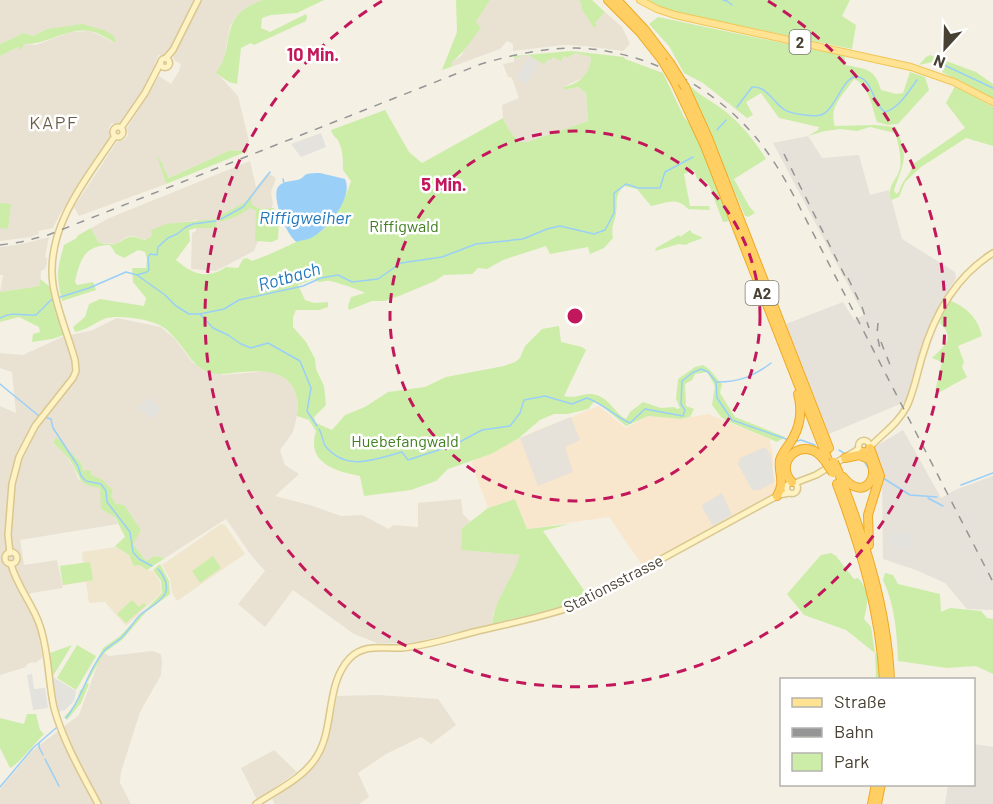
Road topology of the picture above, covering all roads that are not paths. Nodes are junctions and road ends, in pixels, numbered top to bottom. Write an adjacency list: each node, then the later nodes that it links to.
1 (198, 0): 20 (main road)
2 (608, 0): 5 (highway, A2)
3 (617, 0): 5 (highway, A2)
4 (640, 0): 6 (main road, 2)
5 (666, 62): 7 (highway, A2, bridge); 7 (highway, A2, bridge)
6 (993, 102)
7 (695, 115): 8 (highway, A2)
8 (718, 172): 10 (highway, A2); 13 (highway, A2)
9 (993, 253): 11 (main road, Stationsstrasse)
10 (788, 358): 13 (highway, A2); 15 (highway)
11 (866, 448): 12 (main road, Stationsstrasse); 14 (highway); 19 (highway)
12 (845, 458): 14 (highway); 17 (main road, Stationsstrasse)
13 (829, 460): 16 (highway, A2, bridge); 17 (highway)
14 (871, 463): 16 (highway)
15 (780, 467): 17 (highway); 18 (highway)
16 (836, 472): 19 (highway, A2)
17 (791, 487): 18 (main road, Stationsstrasse)
18 (778, 495): 29 (main road, Stationsstrasse)
19 (866, 551): 23 (highway, A2)
20 (10, 553): 21 (main road); 22 (main road)
21 (3, 559): 22 (main road)
22 (11, 564): 28 (main road)
23 (872, 571): 24 (highway, A2); 25 (highway, A2)
24 (884, 678)
25 (890, 678)
26 (876, 786): 30 (highway)
27 (881, 786): 31 (highway)
28 (98, 804)
29 (256, 804)
30 (872, 804)
31 (877, 804)

